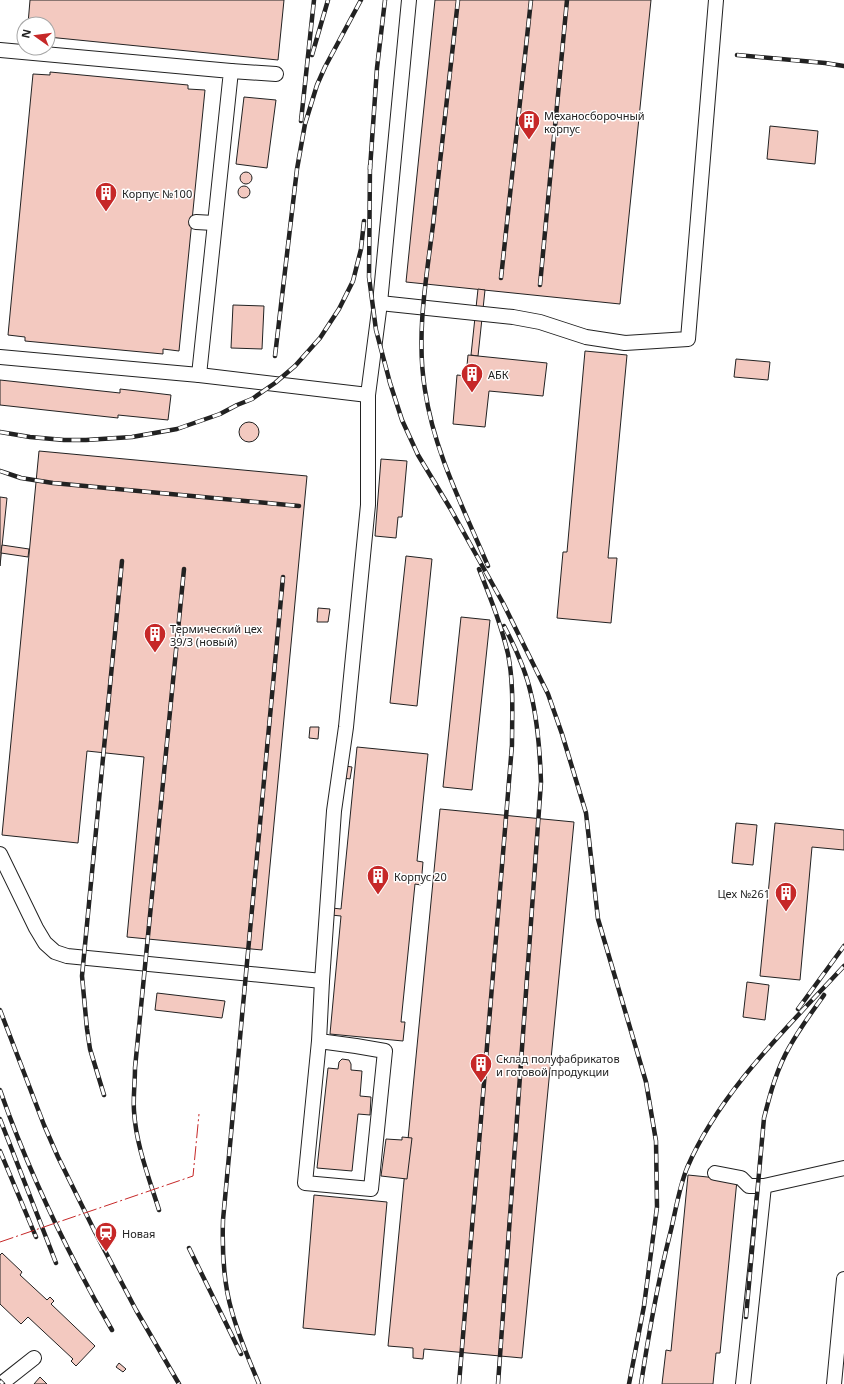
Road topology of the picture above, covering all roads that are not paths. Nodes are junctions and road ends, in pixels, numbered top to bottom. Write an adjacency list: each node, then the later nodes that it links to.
1 (409, 0): 8 (lane)
2 (716, 0): 8 (lane)
3 (0, 50): 4 (lane)
4 (231, 71): 5 (lane); 7 (lane)
5 (276, 74)
6 (196, 222): 7 (lane)
7 (214, 223): 10 (lane)
8 (380, 303): 11 (lane)
9 (0, 357): 10 (lane)
10 (199, 375): 11 (lane)
11 (368, 395): 13 (lane)
12 (0, 854): 13 (lane)
13 (322, 981): 14 (lane)
14 (319, 1041): 14 (lane)
15 (844, 1168): 17 (lane)
16 (715, 1173): 17 (lane)
17 (764, 1186): 21 (lane)
18 (844, 1279): 22 (lane)
19 (34, 1358): 20 (lane)
20 (1, 1384)
21 (742, 1384)
22 (834, 1384)

